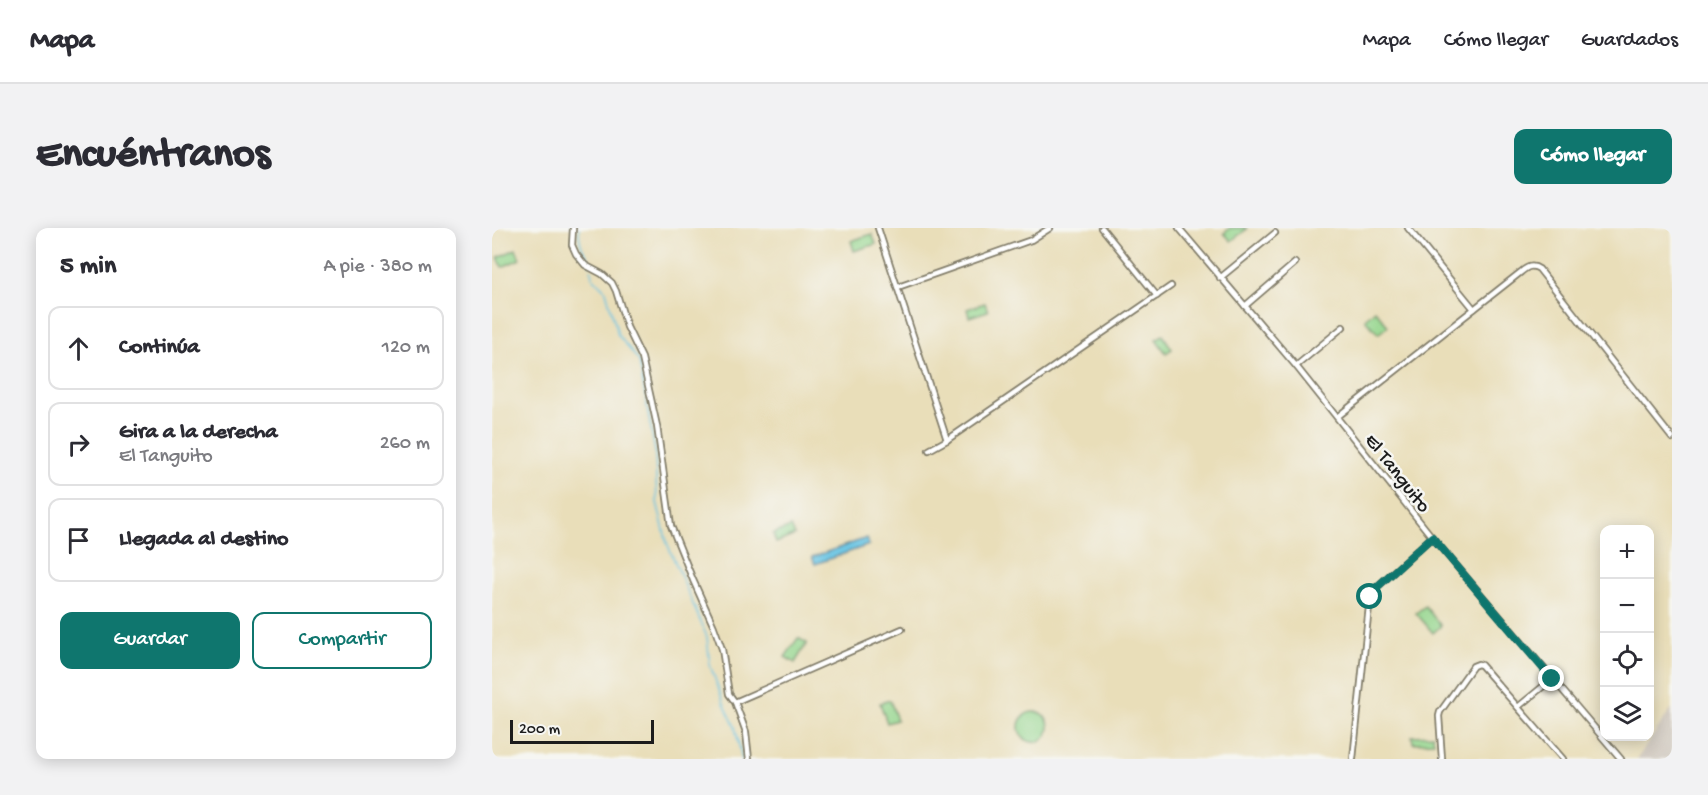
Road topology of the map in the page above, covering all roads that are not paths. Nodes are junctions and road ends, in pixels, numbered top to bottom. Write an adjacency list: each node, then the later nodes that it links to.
1 (573, 228): 24 (street)
2 (878, 228): 11 (street)
3 (1050, 228): 11 (street)
4 (1102, 228): 12 (street)
5 (1179, 228): 9 (street, El Tanguito)
6 (1408, 228): 14 (street)
7 (1275, 233): 9 (street)
8 (1295, 263): 13 (street)
9 (1220, 278): 13 (street, El Tanguito)
10 (1171, 286): 12 (street)
11 (897, 287): 19 (street)
12 (1157, 296): 19 (street)
13 (1245, 306): 16 (street, El Tanguito)
14 (1474, 309): 17 (street); 18 (street)
15 (1343, 327): 16 (street)
16 (1296, 366): 17 (street, El Tanguito)
17 (1337, 417): 21 (street, El Tanguito)
18 (1672, 438)
19 (947, 440): 20 (street)
20 (928, 450)
21 (1432, 537): 23 (street, El Tanguito); 27 (street)
22 (902, 629): 24 (street)
23 (1552, 679): 25 (street); 30 (street, El Tanguito)
24 (735, 702): 26 (street)
25 (1518, 707): 28 (street); 29 (street)
26 (749, 759)
27 (1353, 759)
28 (1442, 759)
29 (1563, 759)
30 (1621, 759)

